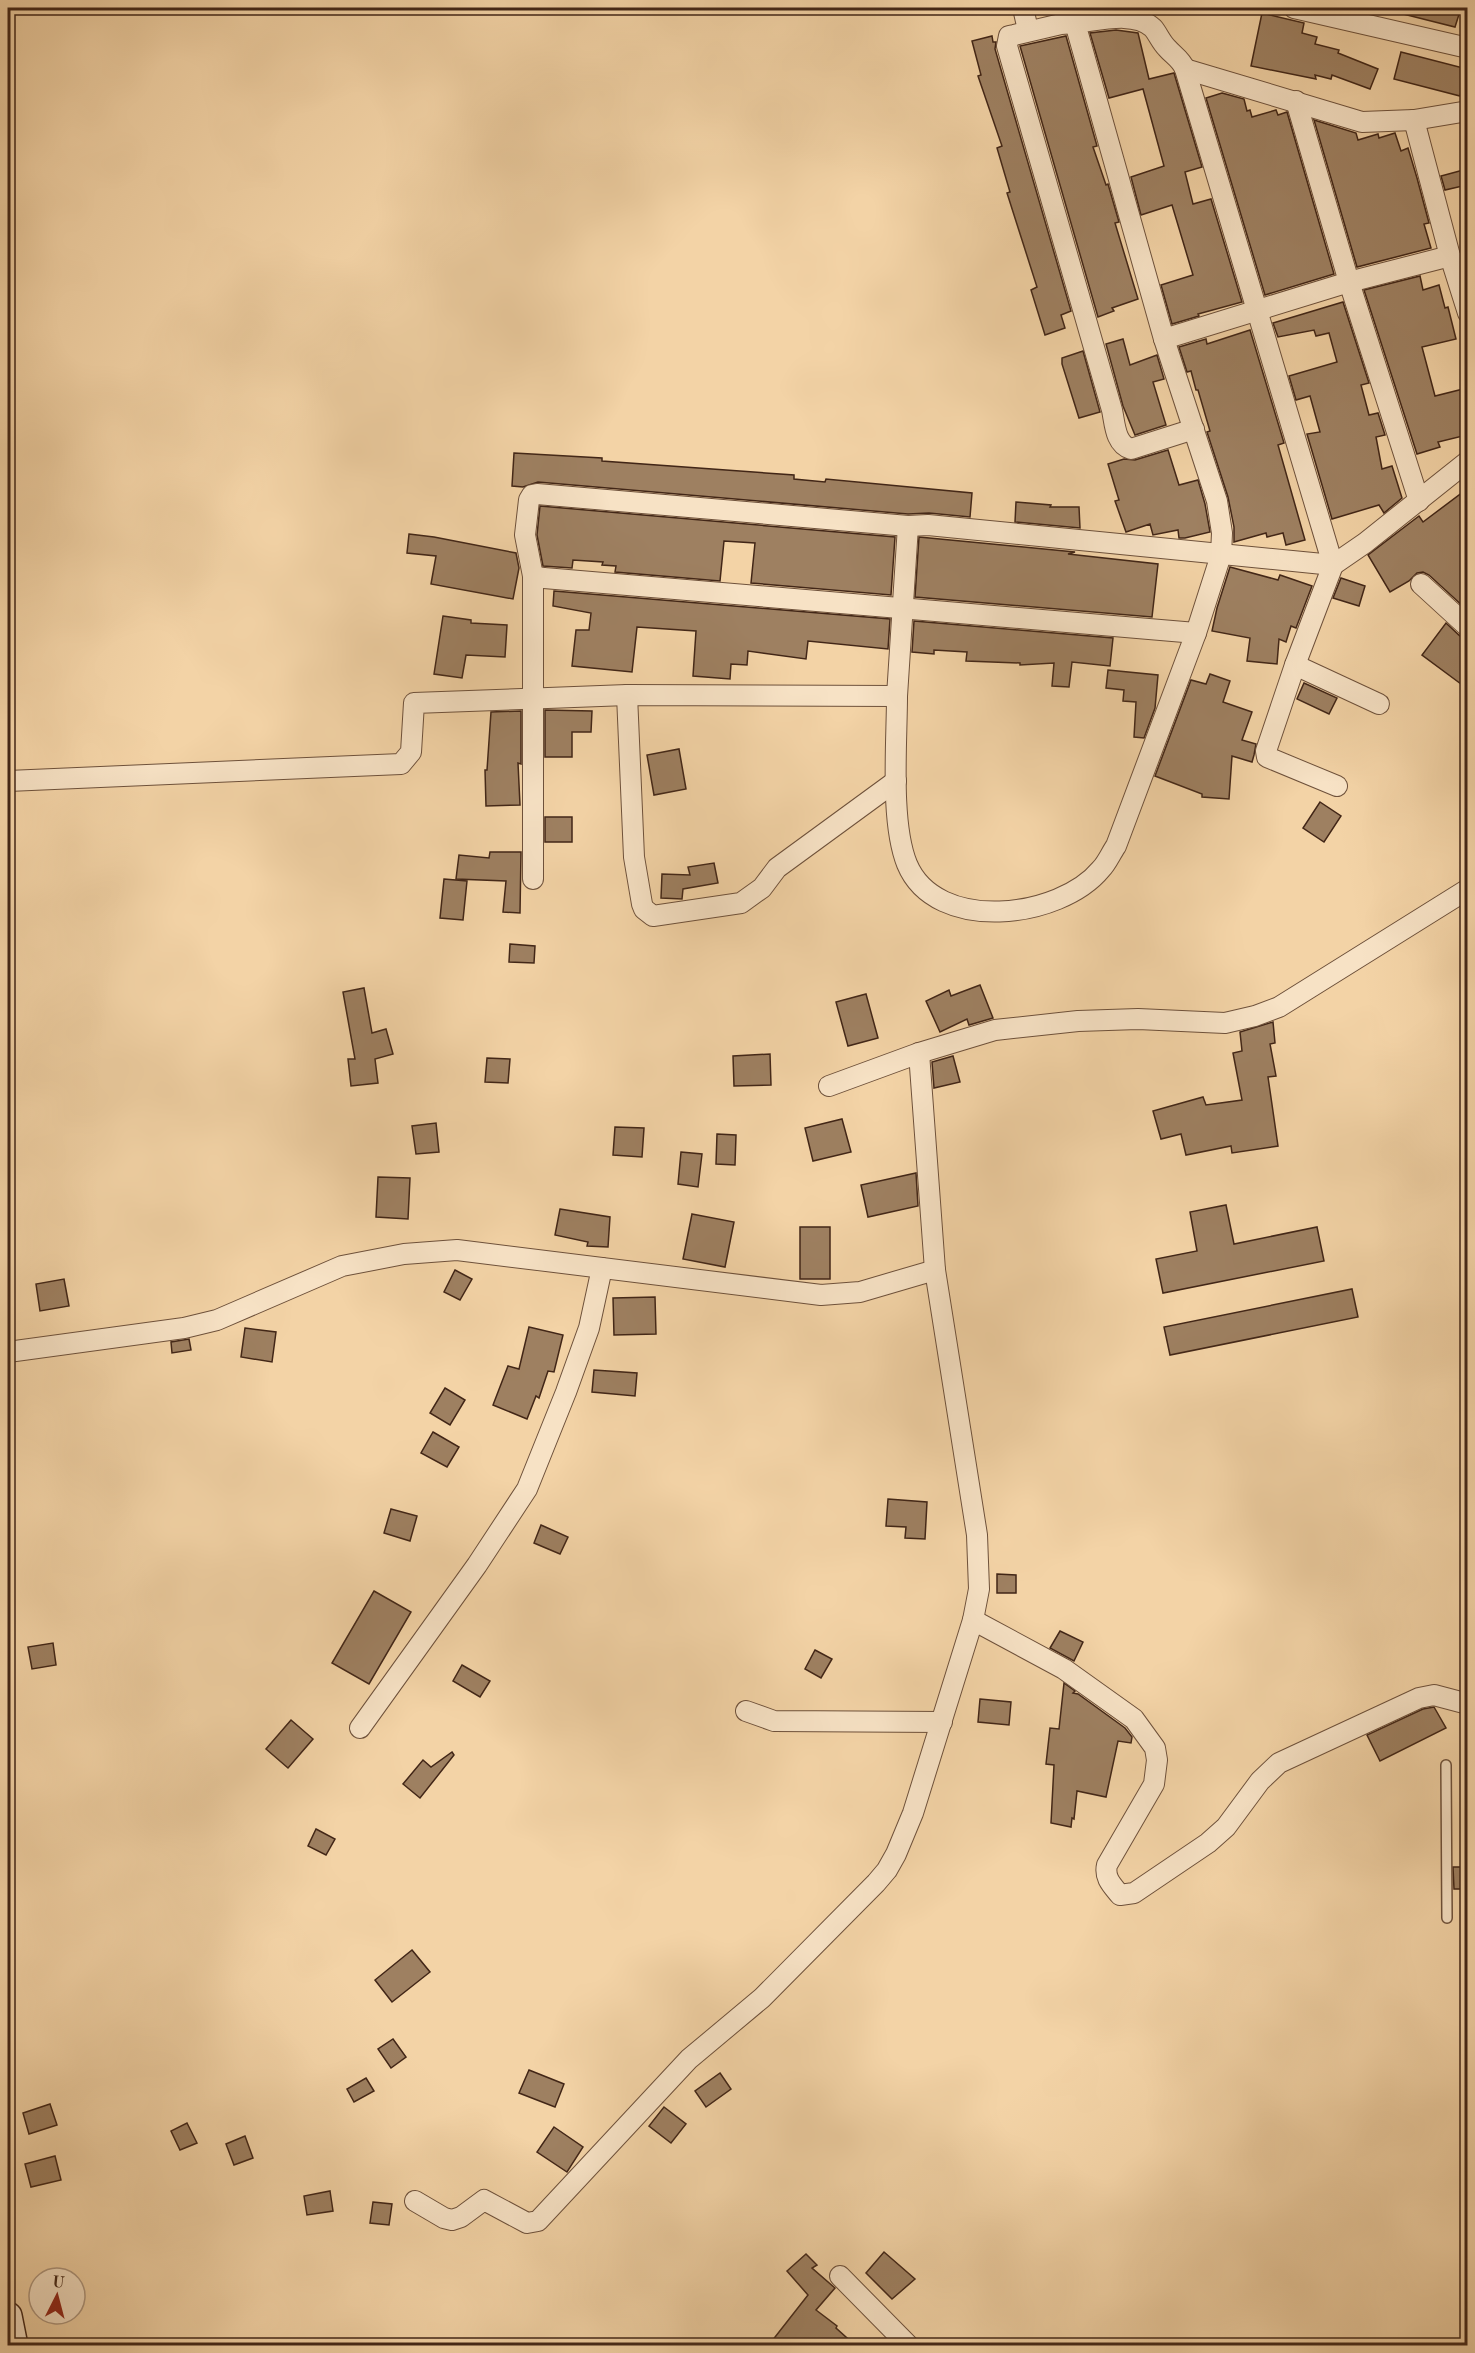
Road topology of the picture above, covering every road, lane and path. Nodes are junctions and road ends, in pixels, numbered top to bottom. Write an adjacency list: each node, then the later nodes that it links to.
1 (1023, 8): 4 (street)
2 (1294, 8): 5 (street)
3 (1075, 23): 4 (street); 6 (street); 14 (street)
4 (1028, 30): 15 (street)
5 (1467, 48)
6 (1185, 69): 7 (street); 12 (street)
7 (1296, 101): 9 (street); 11 (street)
8 (1467, 111): 9 (street)
9 (1414, 120): 10 (street)
10 (1449, 256): 11 (street); 13 (street)
11 (1349, 282): 12 (street); 17 (street)
12 (1258, 310): 14 (street); 20 (street)
13 (1467, 313)
14 (1164, 339): 15 (street)
15 (1194, 429): 19 (street)
16 (1467, 461): 17 (street)
17 (1419, 501): 20 (street)
18 (908, 526): 19 (street); 21 (street); 23 (street)
19 (1221, 555): 20 (street); 25 (street)
20 (1333, 565): 26 (street)
21 (533, 576): 23 (street); 29 (street)
22 (1421, 584): 24 (street)
23 (902, 608): 25 (street); 28 (street)
24 (1466, 623)
25 (1196, 633): 32 (street)
26 (1295, 665): 30 (street); 33 (street)
27 (627, 695): 28 (street); 29 (street); 32 (street)
28 (897, 696): 32 (street)
29 (533, 698): 31 (street); 34 (street)
30 (1379, 704)
31 (8, 781)
32 (896, 781)
33 (1337, 786)
34 (533, 879)
35 (1467, 889): 36 (street)
36 (919, 1053): 37 (street); 39 (street)
37 (829, 1086)
38 (602, 1268): 39 (street); 40 (street); 45 (street)
39 (935, 1270): 41 (street)
40 (8, 1352)
41 (973, 1620): 42 (street); 44 (street)
42 (1467, 1704)
43 (746, 1711): 44 (street)
44 (942, 1722): 48 (street)
45 (360, 1728)
46 (1446, 1765): 47 (lane)
47 (1447, 1918)
48 (415, 2202)
49 (840, 2276): 52 (street)
50 (8, 2316): 51 (main road)
51 (14, 2346)
52 (909, 2346)

